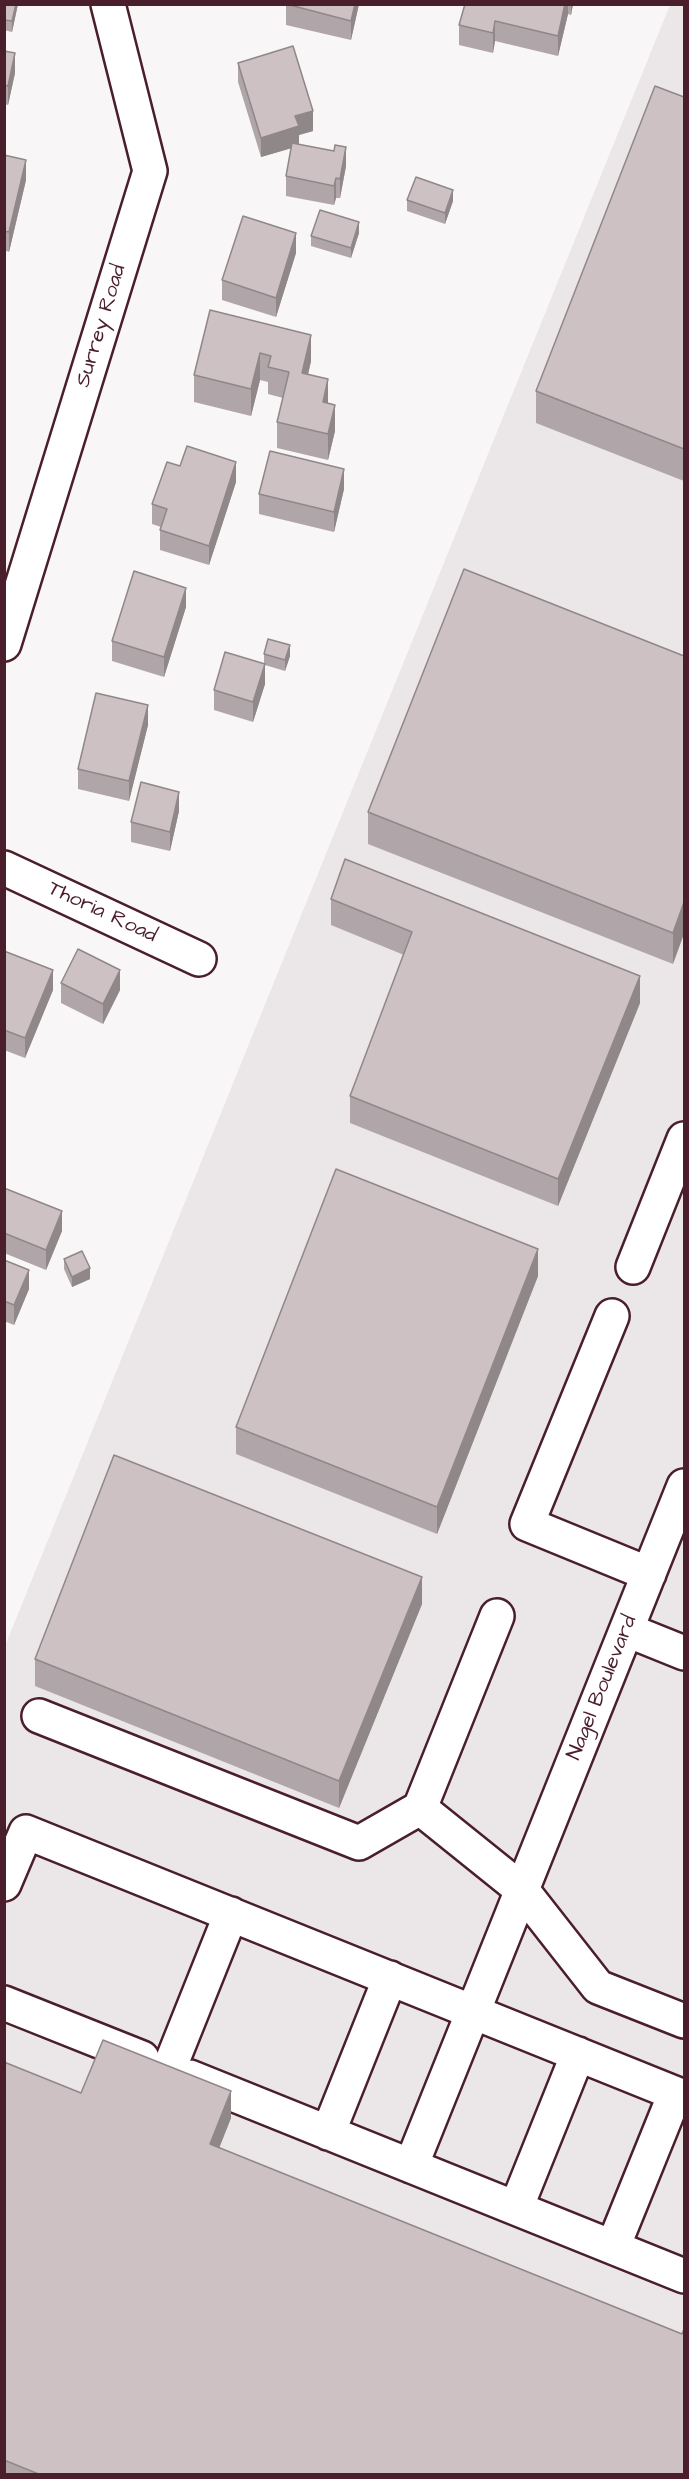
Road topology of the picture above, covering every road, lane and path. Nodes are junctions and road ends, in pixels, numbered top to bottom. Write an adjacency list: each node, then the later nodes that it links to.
1 (108, 4): 2 (street, Surrey Road)
2 (4, 644)
3 (4, 868): 4 (street, Thoria Road)
4 (199, 959)
5 (684, 1139): 6 (street)
6 (633, 1267)
7 (612, 1316): 9 (street)
8 (684, 1486): 9 (street, Nagel Boulevard)
9 (649, 1574): 11 (street, Nagel Boulevard)
10 (497, 1616): 14 (street)
11 (627, 1630): 12 (street); 16 (street, Nagel Boulevard)
12 (684, 1653)
13 (39, 1716): 14 (street)
14 (420, 1809): 16 (street)
15 (4, 1884): 17 (street)
16 (522, 1890): 20 (street, Nagel Boulevard); 21 (street)
17 (231, 1914): 18 (street); 23 (street)
18 (390, 1978): 20 (street); 25 (street)
19 (4, 2003): 23 (street)
20 (473, 2012): 22 (street); 26 (street, Nagel Boulevard)
21 (684, 2021)
22 (578, 2054): 24 (street); 27 (street)
23 (169, 2069): 25 (street)
24 (680, 2095): 28 (street)
25 (328, 2133): 26 (street)
26 (411, 2166): 27 (street)
27 (516, 2208): 28 (street)
28 (613, 2247): 29 (street)
29 (684, 2276)

